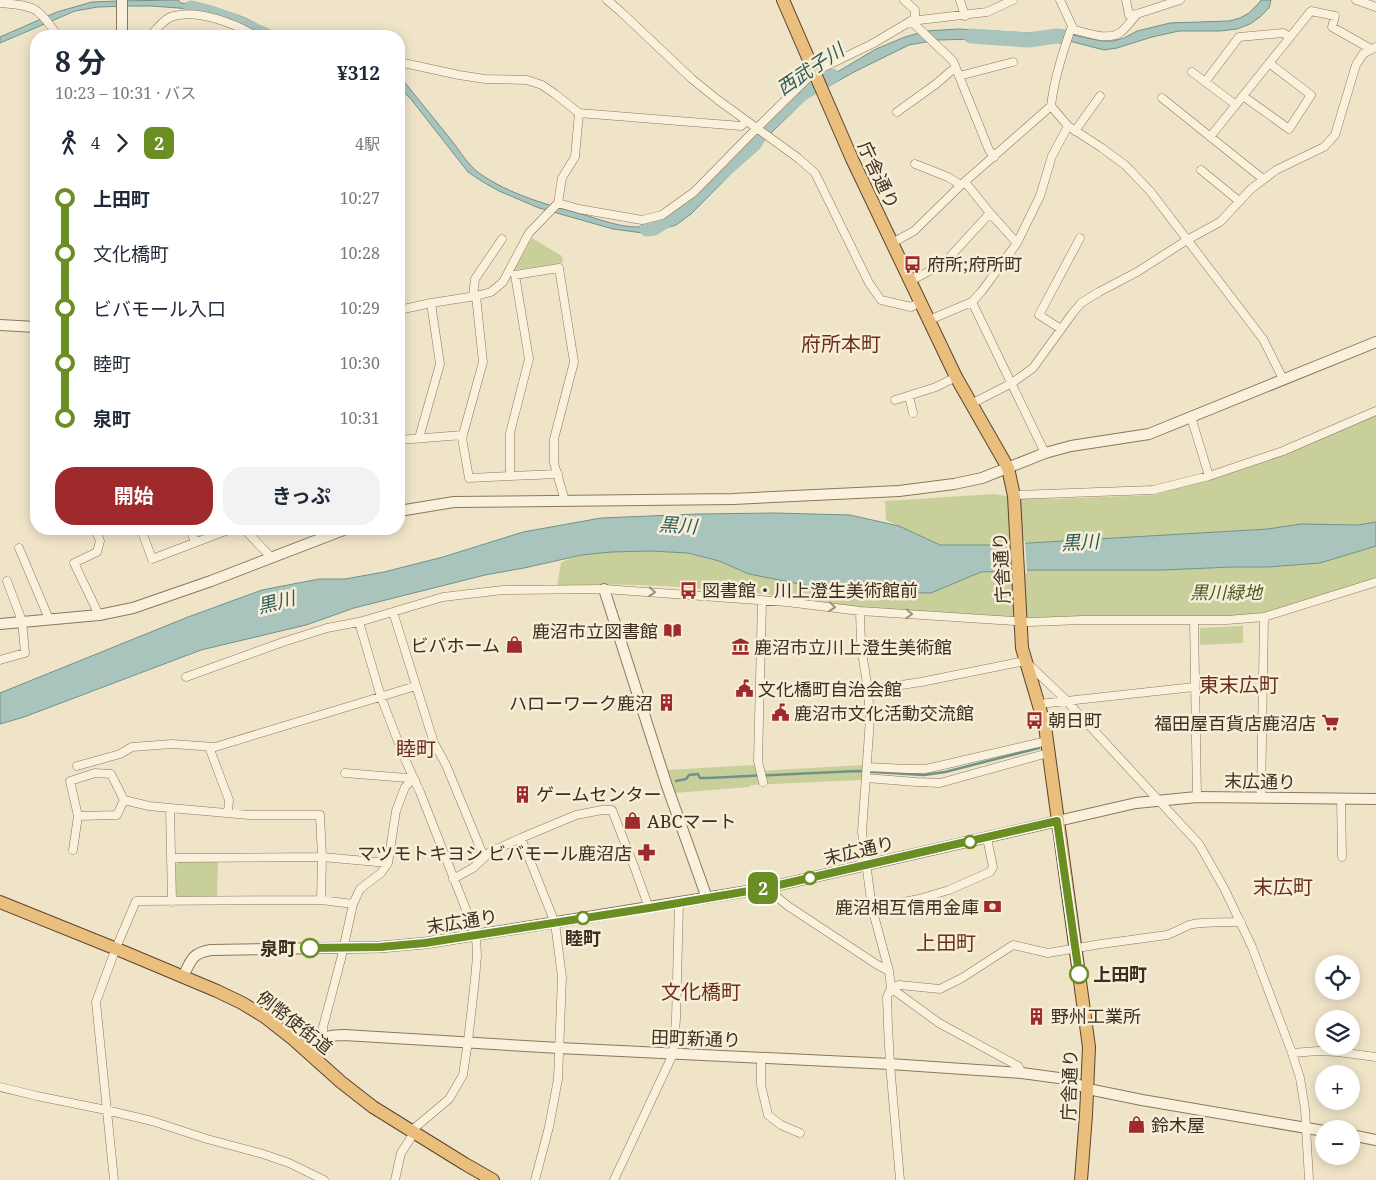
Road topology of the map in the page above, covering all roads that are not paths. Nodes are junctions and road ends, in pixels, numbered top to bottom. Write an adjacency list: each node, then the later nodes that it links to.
1 (122, 0): 20 (street)
2 (607, 0): 39 (street)
3 (783, 0): 30 (highway, 庁舎通り)
4 (904, 0): 17 (street)
5 (960, 0): 16 (street)
6 (1013, 0): 16 (street)
7 (1060, 0): 18 (street)
8 (1126, 0): 15 (street)
9 (1176, 0): 15 (street)
10 (1356, 0): 14 (street)
11 (1375, 0): 14 (street)
12 (0, 3): 13 (street)
13 (24, 3): 19 (street)
14 (1376, 6)
15 (1137, 14): 18 (street)
16 (966, 16): 17 (street)
17 (913, 21): 29 (street); 30 (street)
18 (1071, 29): 36 (street)
19 (54, 30)
20 (122, 30)
21 (155, 30): 22 (street)
22 (244, 30)
23 (1290, 37): 24 (street); 27 (street); 31 (street)
24 (1374, 48): 47 (street)
25 (1014, 62): 29 (street)
26 (405, 63): 38 (street)
27 (1269, 63): 33 (street); 33 (street)
28 (1192, 72): 31 (street)
29 (958, 73): 37 (street); 44 (street)
30 (816, 75): 41 (street); 55 (highway, 庁舎通り)
31 (1205, 82): 35 (street)
32 (1100, 96): 42 (street)
33 (1243, 96): 35 (street)
34 (1162, 98): 43 (street)
35 (1236, 105): 43 (street)
36 (1051, 106): 40 (street); 44 (street)
37 (897, 112)
38 (579, 113): 39 (street); 50 (street)
39 (747, 121): 41 (street)
40 (1068, 126): 42 (street); 56 (street)
41 (758, 129): 50 (street); 59 (street)
42 (1075, 131): 54 (street)
43 (1210, 137): 47 (street)
44 (994, 157): 48 (street)
45 (915, 164): 48 (street)
46 (1201, 170): 49 (street)
47 (1263, 179): 49 (street)
48 (963, 184): 51 (street); 55 (street)
49 (1239, 201): 54 (street)
50 (558, 203): 58 (street)
51 (990, 213): 56 (street); 57 (street)
52 (1080, 238): 66 (street)
53 (502, 239): 58 (street)
54 (1187, 240): 66 (street); 69 (street)
55 (892, 243): 57 (highway, 庁舎通り)
56 (1017, 243): 60 (street)
57 (910, 281): 59 (highway, 庁舎通り)
58 (475, 296): 61 (street); 77 (street)
59 (920, 302): 63 (highway, 庁舎通り)
60 (972, 302): 63 (street); 70 (street)
61 (431, 303): 62 (street); 78 (street)
62 (405, 309)
63 (929, 320): 68 (highway, 庁舎通り)
64 (0, 325): 65 (street)
65 (30, 327)
66 (1061, 329): 70 (street)
67 (1376, 342): 69 (street)
68 (956, 377): 71 (street); 73 (highway, 庁舎通り)
69 (1283, 379): 76 (street)
70 (1012, 383): 73 (street); 80 (street)
71 (909, 396): 72 (street); 75 (street)
72 (897, 397)
73 (971, 404): 81 (highway, 庁舎通り)
74 (1376, 411): 84 (street)
75 (913, 413)
76 (1191, 417): 80 (street); 84 (street)
77 (463, 434): 78 (street); 83 (street)
78 (419, 438): 79 (street)
79 (405, 439)
80 (1045, 453): 81 (street)
81 (1008, 468): 85 (highway, 庁舎通り); 86 (street)
82 (558, 474): 83 (street); 83 (street); 86 (street)
83 (510, 476)
84 (1210, 476): 85 (street)
85 (1014, 496): 106 (highway, 庁舎通り)
86 (565, 501): 87 (street)
87 (405, 510)
88 (97, 535): 103 (street)
89 (142, 535): 94 (street)
90 (193, 535): 94 (street)
91 (215, 535): 94 (street)
92 (250, 535): 96 (street)
93 (330, 535): 96 (street)
94 (196, 542)
95 (20, 548): 105 (street)
96 (271, 558): 103 (street)
97 (7, 581): 108 (street)
98 (1376, 582): 104 (street)
99 (604, 589): 100 (street, one-way to 100); 102 (street); 149 (street)
100 (762, 601): 101 (street, one-way to 101); 127 (street)
101 (860, 611): 106 (street, one-way to 106); 116 (street)
102 (394, 612): 109 (street); 114 (street)
103 (98, 615): 105 (street)
104 (1264, 617): 107 (street); 129 (street)
105 (48, 619): 108 (street)
106 (1021, 620): 107 (street); 112 (highway, 庁舎通り)
107 (1194, 621): 115 (street)
108 (22, 622): 110 (street); 111 (street)
109 (359, 622): 113 (street); 117 (street)
110 (0, 624)
111 (0, 660)
112 (1025, 661): 116 (street); 118 (street); 119 (highway, 庁舎通り)
113 (186, 677)
114 (416, 686): 117 (street); 141 (street)
115 (1194, 687): 118 (street); 128 (street)
116 (868, 690): 123 (street)
117 (382, 697): 120 (street); 126 (street)
118 (1067, 701): 119 (street); 133 (street)
119 (1039, 704): 121 (highway, 庁舎通り)
120 (210, 747): 122 (street); 135 (street)
121 (1048, 747): 123 (street); 125 (street); 137 (highway, 庁舎通り)
122 (77, 766)
123 (867, 767): 125 (street)
124 (345, 773): 126 (street)
125 (866, 778): 146 (street)
126 (412, 781): 145 (street); 147 (street)
127 (763, 782)
128 (1197, 796): 129 (street, 末広通り); 133 (street, 末広通り)
129 (1261, 798): 130 (street, 末広通り)
130 (1341, 798): 131 (street, 末広通り); 142 (street)
131 (1376, 799)
132 (124, 800): 134 (street); 136 (street); 136 (street)
133 (1157, 800): 137 (street, 末広通り); 157 (street)
134 (170, 808): 135 (street); 143 (street)
135 (228, 813): 144 (street)
136 (78, 816): 140 (street)
137 (1057, 821): 139 (street, 末広通り); 162 (highway, 庁舎通り)
138 (521, 838): 141 (street); 155 (street); 158 (street)
139 (987, 838): 146 (street, 末広通り); 156 (street)
140 (74, 850)
141 (484, 857): 147 (street)
142 (1342, 857)
143 (171, 858): 144 (street); 152 (street)
144 (322, 858): 145 (street); 150 (street)
145 (388, 863): 154 (street)
146 (866, 866): 148 (street, 末広通り); 156 (street)
147 (453, 879): 159 (street)
148 (766, 888): 149 (street, 末広通り); 163 (street)
149 (707, 898): 153 (street, 末広通り)
150 (321, 900): 152 (street); 154 (street)
151 (0, 902): 160 (highway, 例幣使街道)
152 (172, 902): 160 (street)
153 (679, 903): 155 (street, 末広通り); 170 (street)
154 (353, 904): 161 (street)
155 (649, 908): 158 (street, 末広通り)
156 (872, 908): 163 (street)
157 (1241, 922): 162 (street); 171 (street)
158 (555, 923): 159 (street, 末広通り); 168 (street)
159 (476, 936): 161 (street, 末広通り); 167 (street)
160 (116, 948): 164 (highway, 例幣使街道); 178 (street)
161 (343, 948): 164 (street, 末広通り); 166 (street)
162 (1075, 948): 165 (street); 177 (highway, 庁舎通り)
163 (889, 971): 165 (street)
164 (183, 977): 169 (highway, 例幣使街道)
165 (891, 988): 174 (street); 175 (street)
166 (323, 1038): 167 (street, 田町新通り); 169 (street)
167 (468, 1041): 168 (street, 田町新通り); 181 (street)
168 (559, 1048): 170 (street, 田町新通り); 189 (street)
169 (308, 1053): 181 (highway, 例幣使街道)
170 (673, 1054): 172 (street, 田町新通り); 190 (street)
171 (1292, 1054): 173 (street); 179 (street)
172 (762, 1057): 174 (street, 田町新通り); 182 (street)
173 (1376, 1057)
174 (890, 1064): 175 (street, 田町新通り); 191 (street)
175 (1022, 1073): 177 (street, 田町新通り)
176 (0, 1087): 178 (street)
177 (1088, 1088): 179 (street, 田町新通り); 192 (highway, 庁舎通り)
178 (106, 1110): 185 (street); 186 (street)
179 (1307, 1129): 180 (street, 田町新通り); 193 (street)
180 (1315, 1130)
181 (412, 1132): 187 (street); 188 (highway, 例幣使街道)
182 (800, 1133)
183 (1360, 1137): 184 (street)
184 (1376, 1140)
185 (114, 1180)
186 (324, 1180)
187 (394, 1180)
188 (494, 1180)
189 (535, 1180)
190 (614, 1180)
191 (900, 1180)
192 (1081, 1180)
193 (1309, 1180)

